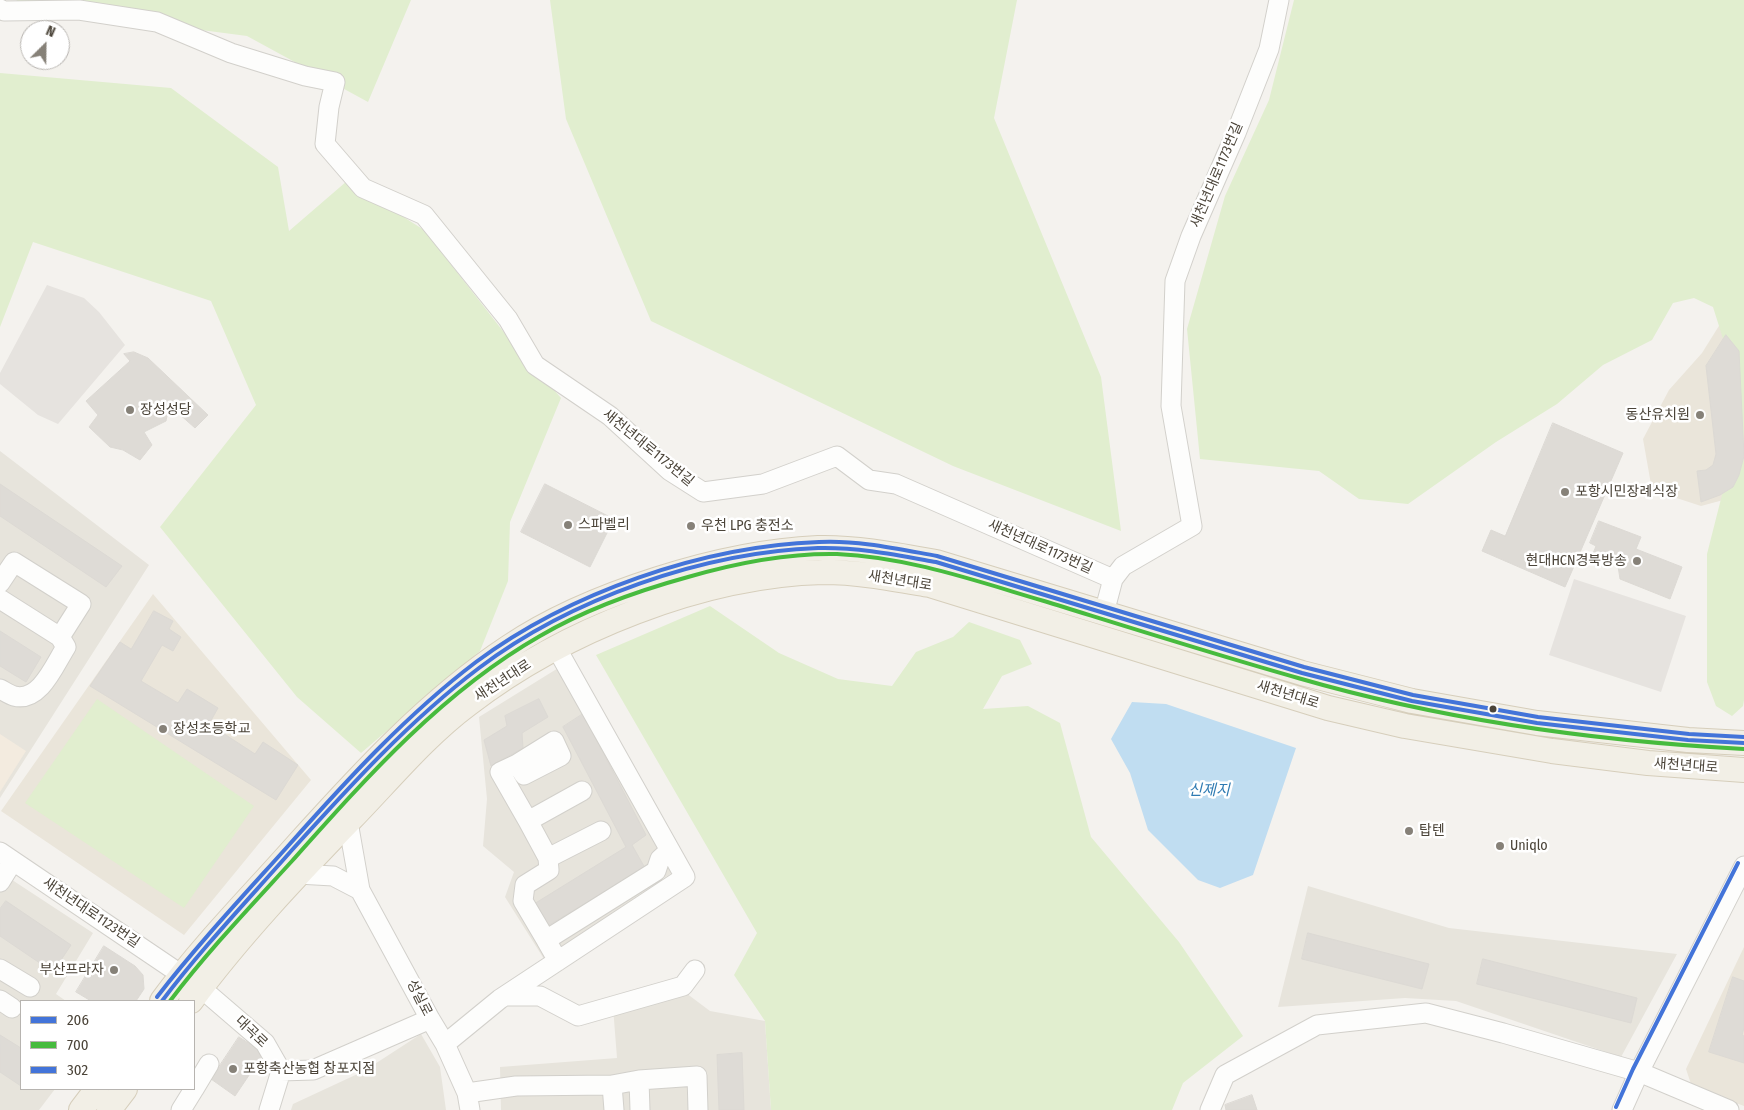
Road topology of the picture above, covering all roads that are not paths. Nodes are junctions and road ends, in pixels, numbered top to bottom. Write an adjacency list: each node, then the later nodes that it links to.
1 (1279, 0): 4 (street, 새천년대로1173번길)
2 (0, 9): 4 (street, 새천년대로1173번길)
3 (7, 557): 5 (street); 10 (street)
4 (1113, 579): 9 (street)
5 (0, 583)
6 (1031, 590): 8 (main road); 9 (main road, 새천년대로); 30 (main road, 새천년대로)
7 (0, 599): 10 (street)
8 (1024, 613): 12 (main road, 새천년대로); 13 (main road, 새천년대로)
9 (1104, 613): 11 (main road, 새천년대로)
10 (60, 637): 14 (street)
11 (1206, 644): 13 (main road); 15 (main road, 새천년대로)
12 (557, 649): 24 (main road, 새천년대로); 26 (street)
13 (1199, 668): 17 (main road, 새천년대로)
14 (0, 689)
15 (1718, 742): 16 (main road, 새천년대로); 17 (main road)
16 (1744, 743)
17 (1648, 763): 19 (main road, 새천년대로)
18 (517, 764): 23 (street)
19 (1705, 767): 20 (main road, 새천년대로); 21 (main road)
20 (1744, 770)
21 (1744, 785)
22 (582, 792): 23 (street)
23 (528, 821): 28 (street)
24 (348, 822): 30 (main road, 새천년대로); 32 (street, 성실로)
25 (601, 831): 28 (street)
26 (670, 850): 33 (street); 34 (street)
27 (7, 856): 31 (street); 37 (street, 새천년대로1123번길)
28 (548, 858): 33 (street)
29 (1744, 866): 46 (street)
30 (290, 867): 32 (street); 37 (main road, 새천년대로); 39 (main road, 새천년대로)
31 (0, 882)
32 (360, 890): 42 (street, 성실로)
33 (546, 940): 34 (street)
34 (558, 962): 40 (street)
35 (0, 969): 38 (street)
36 (695, 970): 40 (street)
37 (182, 974): 39 (street, 대곡로); 41 (main road, 새천년대로)
38 (30, 987)
39 (196, 995): 45 (street, 대곡로)
40 (504, 996): 43 (street)
41 (163, 1000)
42 (430, 1019): 43 (street, 성실로); 45 (street)
43 (445, 1044): 53 (street, 성실로)
44 (209, 1064): 49 (street)
45 (281, 1071): 57 (street)
46 (1639, 1072): 61 (street); 62 (street); 63 (street)
47 (639, 1080): 48 (street); 59 (street); 60 (street)
48 (612, 1085): 53 (street); 58 (street)
49 (195, 1087)
50 (96, 1090): 54 (main road)
51 (124, 1090): 55 (main road)
52 (193, 1090): 56 (street)
53 (469, 1102)
54 (81, 1110)
55 (109, 1110)
56 (181, 1110)
57 (269, 1110)
58 (614, 1110)
59 (640, 1110)
60 (698, 1110)
61 (1210, 1110)
62 (1622, 1110)
63 (1729, 1110)

